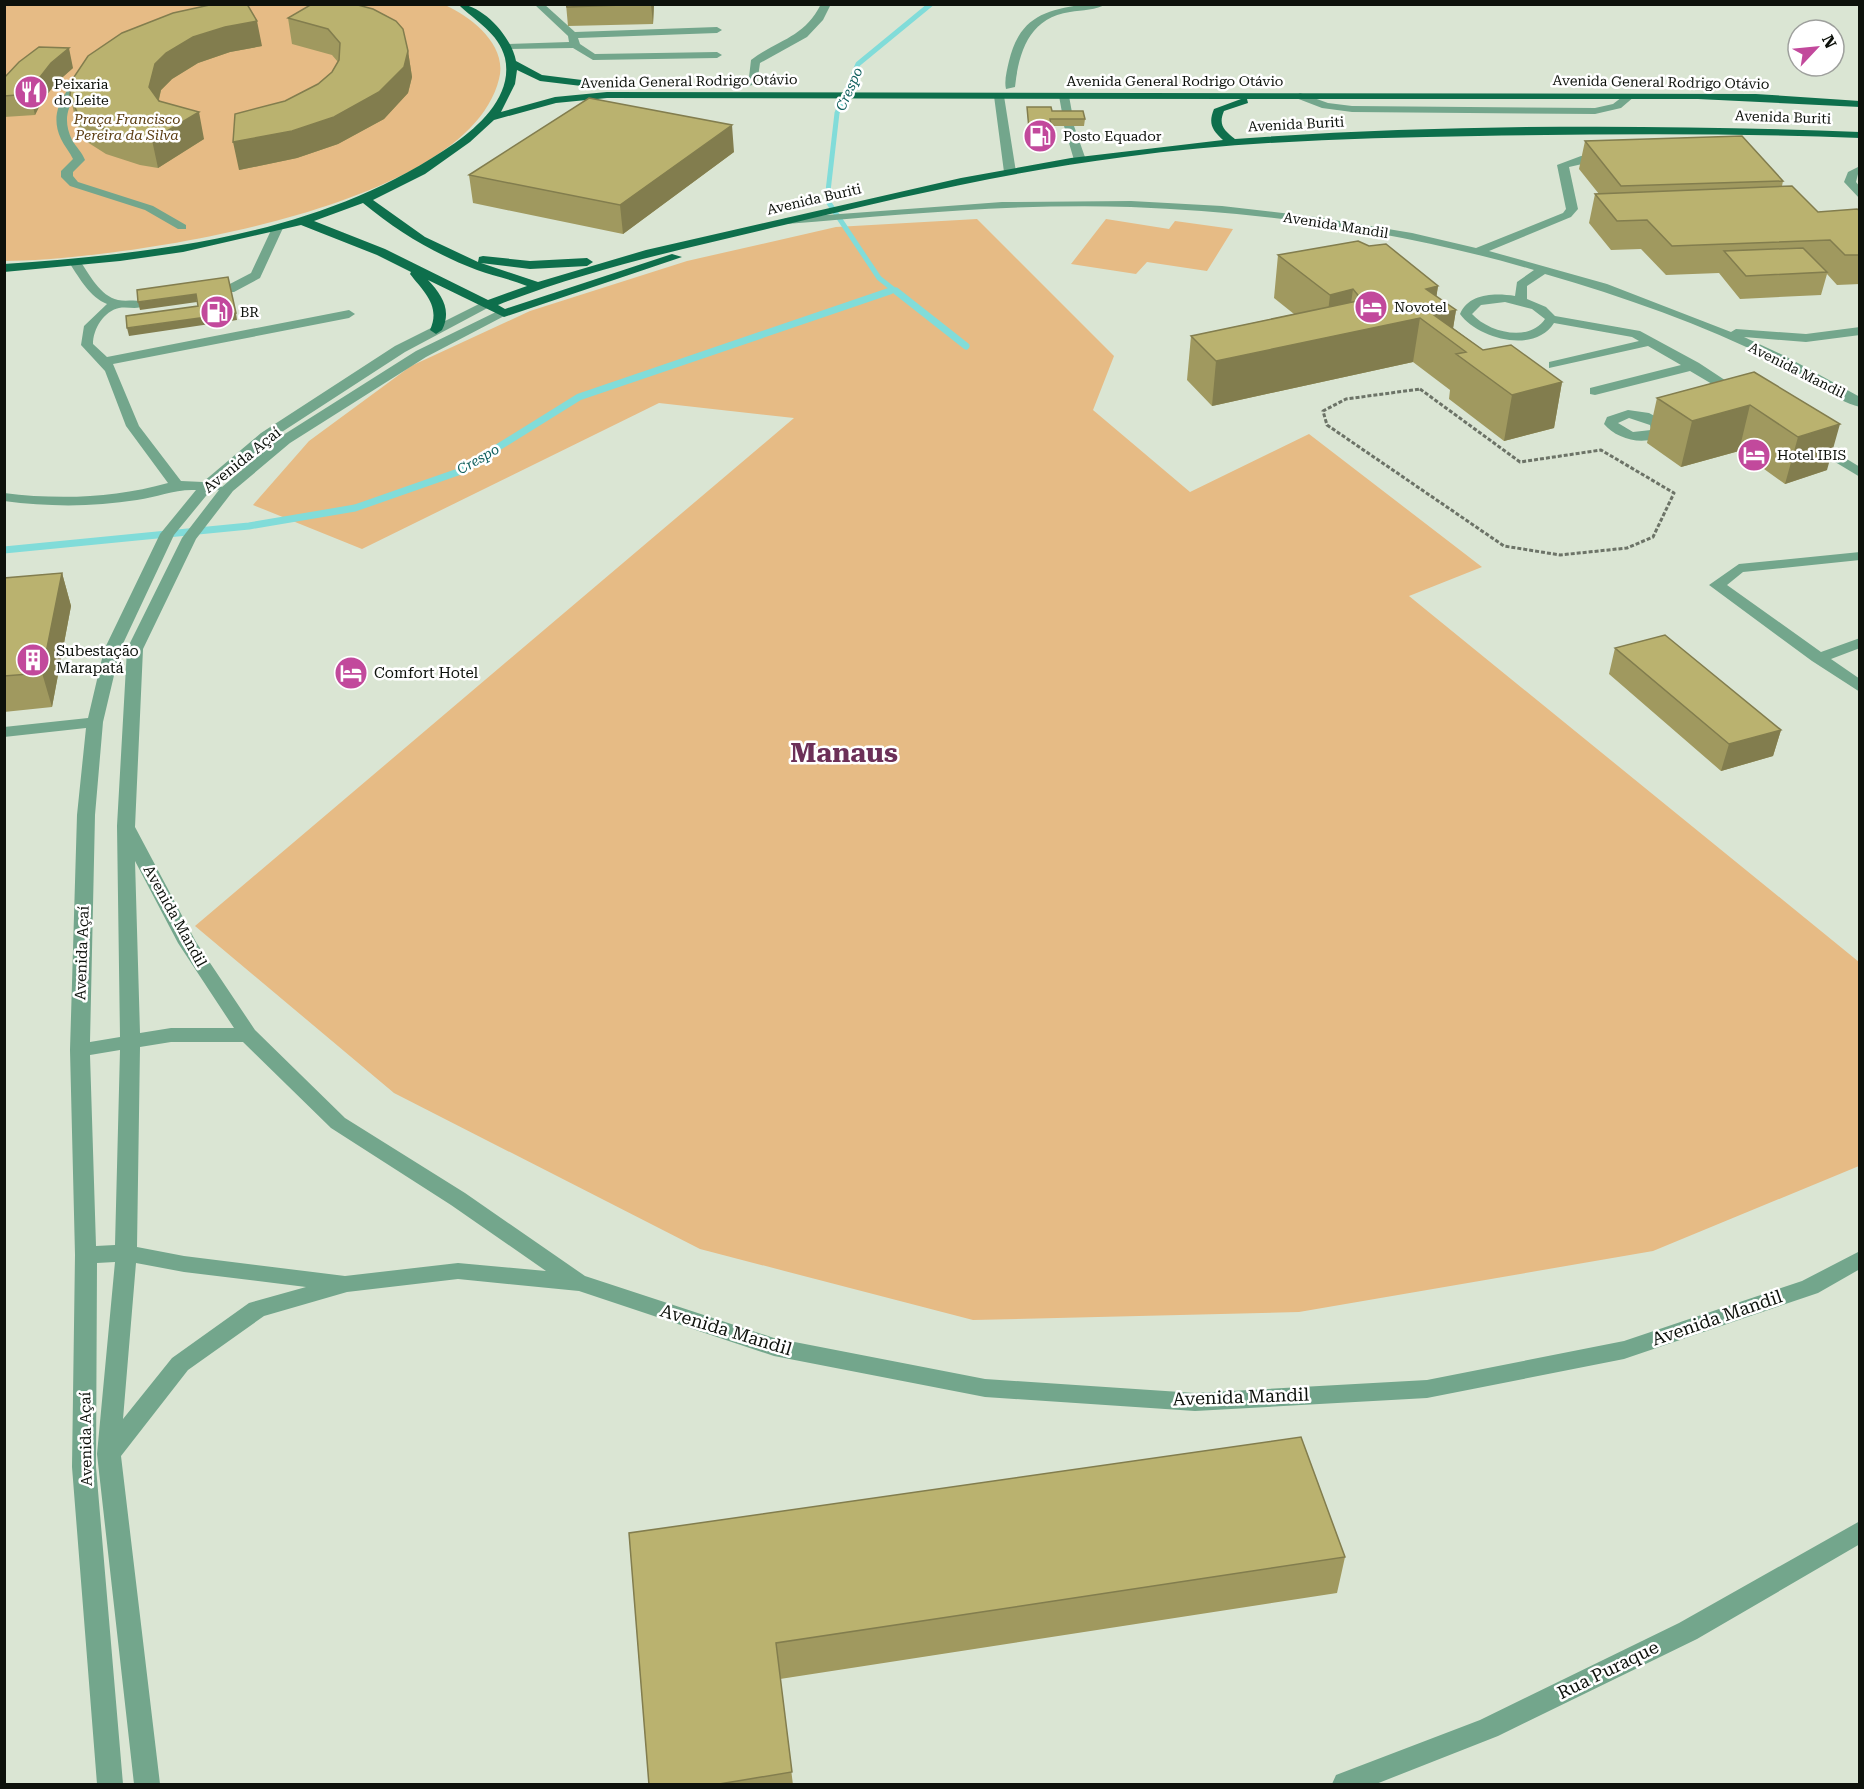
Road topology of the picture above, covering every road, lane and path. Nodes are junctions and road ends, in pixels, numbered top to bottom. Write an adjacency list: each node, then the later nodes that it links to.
1 (462, 4): 10 (main road)
2 (538, 4): 8 (street)
3 (826, 4): 15 (street)
4 (1050, 4): 6 (street)
5 (1102, 4): 6 (street)
6 (1046, 15): 16 (street)
7 (717, 30): 8 (street)
8 (576, 42): 9 (street); 10 (street); 11 (street)
9 (694, 44)
10 (508, 47): 12 (main road)
11 (717, 55)
12 (511, 63): 14 (main road, Avenida General Rodrigo Otávio); 25 (main road)
13 (97, 68): 36 (street)
14 (560, 82): 15 (main road, Avenida General Rodrigo Otávio); 23 (main road)
15 (752, 84): 16 (main road, Avenida General Rodrigo Otávio)
16 (1010, 87): 17 (main road, Avenida General Rodrigo Otávio)
17 (1860, 94)
18 (999, 96): 19 (main road, Avenida General Rodrigo Otávio); 23 (main road, Avenida General Rodrigo Otávio); 31 (street)
19 (1064, 96): 20 (main road, Avenida General Rodrigo Otávio); 29 (street)
20 (1264, 96): 21 (main road, Avenida General Rodrigo Otávio); 27 (main road)
21 (1300, 96): 22 (street)
22 (1630, 96): 24 (main road, Avenida General Rodrigo Otávio)
23 (555, 100): 25 (main road, Avenida General Rodrigo Otávio)
24 (1860, 104)
25 (493, 117): 33 (main road)
26 (1860, 135): 27 (main road, Avenida Buriti)
27 (1232, 142): 29 (main road, Avenida Buriti)
28 (1616, 158): 41 (street)
29 (1080, 160): 31 (main road, Avenida Buriti)
30 (1860, 169): 32 (street)
31 (1010, 172): 35 (main road, Avenida Buriti)
32 (1860, 196)
33 (365, 199): 34 (main road); 39 (main road)
34 (302, 221): 37 (main road); 44 (main road)
35 (780, 221): 38 (main road, Avenida Buriti); 41 (street, Avenida Mandil)
36 (182, 227)
37 (277, 228): 42 (main road); 48 (street)
38 (742, 231): 40 (main road, Avenida Buriti); 49 (main road, Avenida Buriti)
39 (443, 252): 40 (main road); 47 (main road)
40 (648, 252): 47 (main road, Avenida Buriti)
41 (1476, 252): 43 (street, Avenida Mandil)
42 (76, 264): 45 (main road); 52 (street)
43 (1526, 264): 46 (street, Avenida Mandil); 50 (street)
44 (409, 266): 54 (main road); 58 (main road)
45 (4, 268)
46 (1544, 269): 51 (street); 60 (street, Avenida Mandil)
47 (536, 285): 49 (main road); 54 (main road, Avenida Buriti)
48 (230, 289)
49 (555, 295): 56 (main road, Avenida Buriti)
50 (1505, 298): 51 (street); 57 (street)
51 (1521, 300): 57 (street)
52 (114, 304): 53 (street); 62 (street)
53 (140, 304)
54 (489, 304): 56 (main road); 58 (street, Avenida Açaí)
55 (349, 314): 62 (street)
56 (504, 314): 73 (street, Avenida Açaí)
57 (1551, 319): 61 (street)
58 (436, 330): 72 (street, Avenida Açaí)
59 (1860, 331): 60 (street)
60 (1723, 332): 67 (street, Avenida Mandil)
61 (1650, 342): 63 (street); 64 (street)
62 (107, 361): 71 (street)
63 (1554, 365)
64 (1694, 366): 66 (street); 68 (street)
65 (1420, 389): 65 (path)
66 (1594, 391)
67 (1860, 403)
68 (1725, 405)
69 (1803, 436): 70 (street)
70 (1860, 473)
71 (177, 485): 72 (street); 74 (street)
72 (206, 487): 73 (street); 79 (street, Avenida Açaí)
73 (228, 488): 81 (street, Avenida Açaí)
74 (4, 497)
75 (1860, 556): 77 (street)
76 (1860, 643): 77 (street)
77 (1818, 658): 78 (street)
78 (1860, 687)
79 (95, 722): 80 (street); 84 (street, Avenida Açaí)
80 (4, 732)
81 (126, 826): 82 (street, Avenida Mandil); 83 (street, Avenida Açaí)
82 (248, 1035): 83 (street); 88 (street, Avenida Mandil)
83 (130, 1041): 84 (street); 85 (street, Avenida Açaí)
84 (80, 1050): 86 (street, Avenida Açaí)
85 (126, 1253): 86 (street); 89 (street); 90 (street, Avenida Açaí)
86 (86, 1255): 92 (street, Avenida Açaí)
87 (1860, 1259): 88 (street, Avenida Mandil)
88 (579, 1283): 89 (street, Avenida Mandil)
89 (347, 1284): 90 (street, Avenida Mandil)
90 (109, 1455): 93 (street, Avenida Açaí)
91 (1860, 1531): 94 (street, Rua Puraque)
92 (110, 1785)
93 (147, 1785)
94 (1345, 1785)

